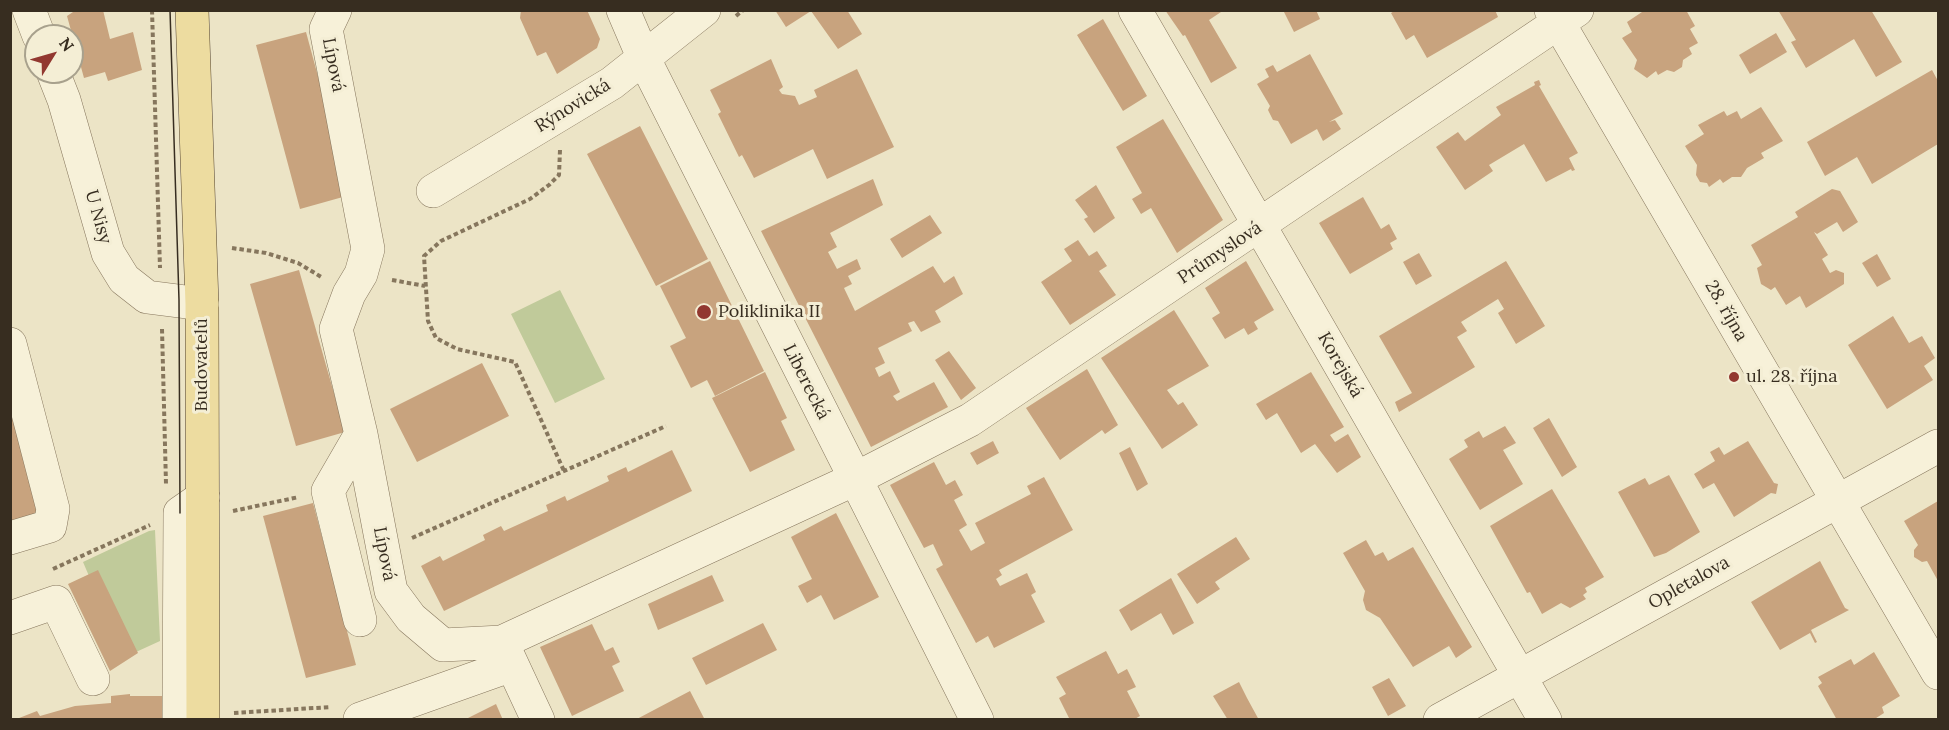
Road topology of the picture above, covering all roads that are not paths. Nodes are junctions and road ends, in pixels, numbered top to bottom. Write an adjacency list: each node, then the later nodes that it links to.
1 (192, 10): 11 (main road, Budovatelů)
2 (335, 10): 13 (street, Lípová)
3 (622, 10): 7 (street, Liberecká)
4 (704, 10): 7 (street, Rýnovická)
5 (1135, 10): 10 (street, Korejská)
6 (1562, 15): 10 (street, Průmyslová); 16 (street, 28. října)
7 (644, 58): 9 (street, Rýnovická); 15 (street, Liberecká)
8 (58, 84): 11 (street, U Nisy)
9 (434, 191)
10 (1260, 226): 15 (street, Průmyslová); 23 (street, Korejská)
11 (202, 304): 17 (main road, Budovatelů)
12 (10, 344): 18 (street)
13 (361, 434): 20 (street); 21 (street, Lípová)
14 (1938, 446): 16 (street, Opletalova)
15 (855, 479): 21 (street, Lípová); 26 (street, Liberecká)
16 (1837, 502): 22 (street, 28. října); 23 (street, Opletalova)
17 (214, 505): 25 (main road, Budovatelů); 28 (street)
18 (10, 538)
19 (10, 618): 24 (street)
20 (360, 620)
21 (507, 654): 27 (street); 29 (street)
22 (1938, 673)
23 (1519, 676): 30 (street, Opletalova); 31 (street, Korejská)
24 (93, 679)
25 (217, 716)
26 (972, 718)
27 (360, 719)
28 (179, 720)
29 (538, 720)
30 (1440, 720)
31 (1545, 720)

